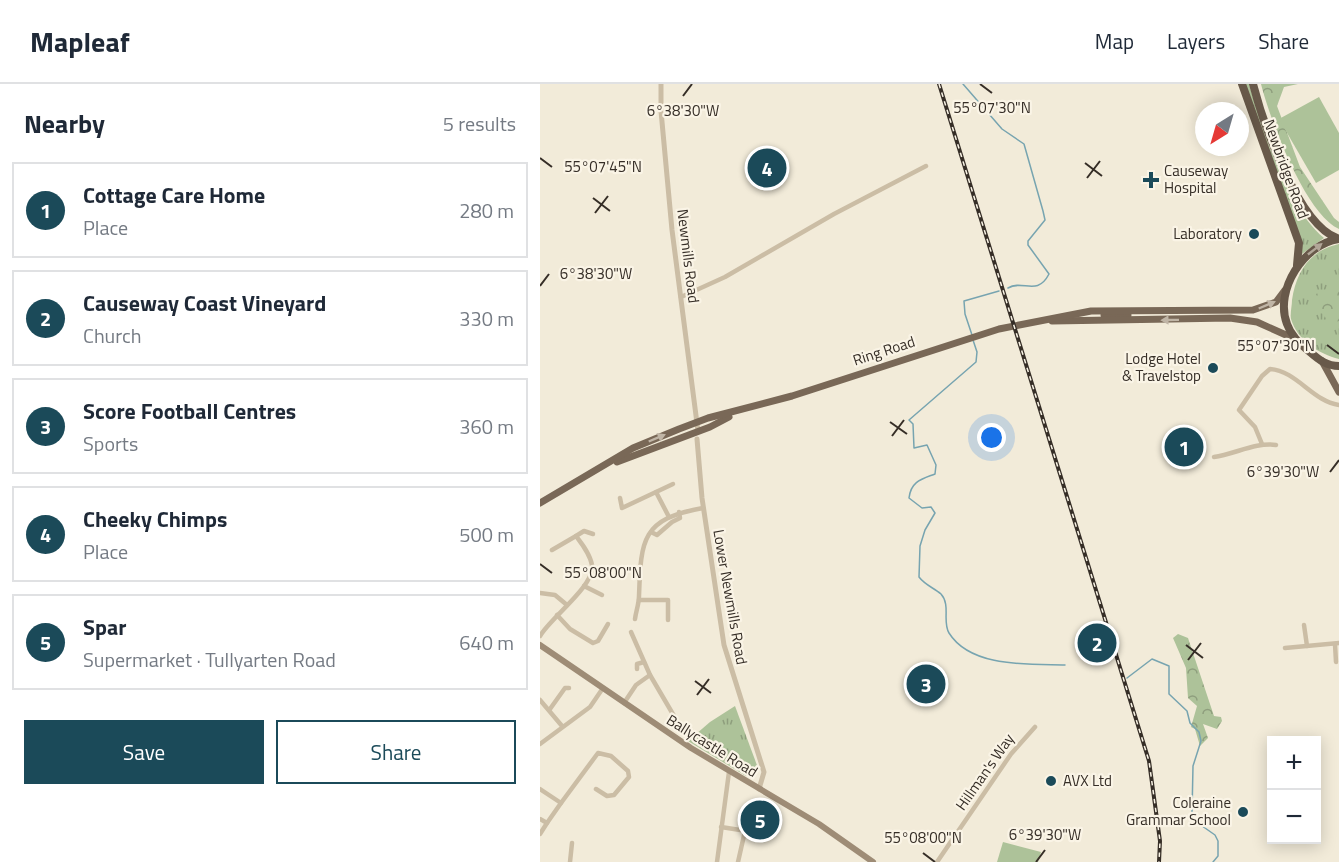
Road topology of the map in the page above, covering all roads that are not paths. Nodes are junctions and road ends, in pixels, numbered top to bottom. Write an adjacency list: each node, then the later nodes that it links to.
1 (661, 84): 8 (street, Newmills Road)
2 (1242, 84): 6 (highway, Newbridge Road)
3 (1253, 84): 5 (highway, Newbridge Road)
4 (926, 166): 8 (street)
5 (1338, 238): 6 (highway, one-way to 5)
6 (1298, 265): 7 (highway)
7 (1290, 282): 10 (main road, Ring Road, one-way to 7); 12 (highway)
8 (681, 297): 18 (street, Newmills Road)
9 (1128, 315): 10 (main road)
10 (1056, 316): 11 (main road, Ring Road)
11 (1043, 320): 12 (main road, Ring Road, one-way to 11); 17 (main road, Ring Road)
12 (1297, 340): 13 (highway)
13 (1322, 361): 14 (highway); 15 (main road)
14 (1339, 366)
15 (1339, 392)
16 (1339, 405): 21 (street)
17 (736, 413): 18 (main road, Ring Road); 19 (main road, Ring Road)
18 (697, 422): 19 (street, Newmills Road); 24 (main road, Ring Road, one-way to 18)
19 (698, 431): 24 (main road, Ring Road)
20 (697, 439): 29 (street, Lower Newmills Road)
21 (1262, 444): 22 (street); 23 (street)
22 (1276, 445)
23 (1214, 457)
24 (606, 466): 28 (main road, Ring Road)
25 (673, 484): 26 (street)
26 (656, 492): 27 (street); 31 (street)
27 (620, 498)
28 (540, 503)
29 (703, 508): 30 (street); 70 (street, Lower Newmills Road)
30 (679, 512): 31 (street); 32 (street)
31 (669, 517): 32 (street)
32 (651, 532): 39 (street)
33 (593, 534): 34 (street)
34 (576, 536): 35 (street); 36 (street)
35 (552, 550)
36 (584, 586): 38 (street); 40 (street)
37 (540, 593): 40 (street)
38 (602, 595)
39 (639, 600): 42 (street); 43 (street)
40 (567, 604): 41 (street)
41 (556, 615): 44 (street); 47 (street)
42 (635, 619)
43 (668, 620)
44 (608, 624)
45 (1304, 625): 50 (street)
46 (632, 632): 52 (street)
47 (540, 636)
48 (1337, 643): 50 (street); 53 (street)
49 (540, 645): 57 (main road, Ballycastle Road)
50 (1306, 646): 51 (street)
51 (1291, 656)
52 (644, 662): 54 (street); 55 (street)
53 (1336, 662)
54 (637, 669)
55 (650, 675): 59 (street); 60 (street)
56 (569, 688): 62 (street)
57 (603, 688): 59 (main road, Ballycastle Road); 63 (street)
58 (540, 700): 62 (street)
59 (624, 703): 67 (main road, Ballycastle Road)
60 (667, 704): 61 (street); 65 (street)
61 (659, 708)
62 (550, 709): 63 (street)
63 (562, 726): 66 (street)
64 (1035, 727): 83 (street, Hillman's Way)
65 (689, 733)
66 (540, 744)
67 (729, 772): 70 (main road, Ballycastle Road); 74 (street)
68 (540, 789): 71 (street)
69 (596, 789): 71 (street)
70 (759, 789): 82 (main road, Ballycastle Road)
71 (561, 803): 73 (street)
72 (540, 819): 73 (street)
73 (547, 823): 76 (street)
74 (721, 827): 75 (street); 80 (street)
75 (745, 831): 77 (street); 81 (street)
76 (540, 834)
77 (765, 834)
78 (572, 843): 79 (street)
79 (570, 862)
80 (717, 862)
81 (738, 862)
82 (873, 862)
83 (937, 862)

